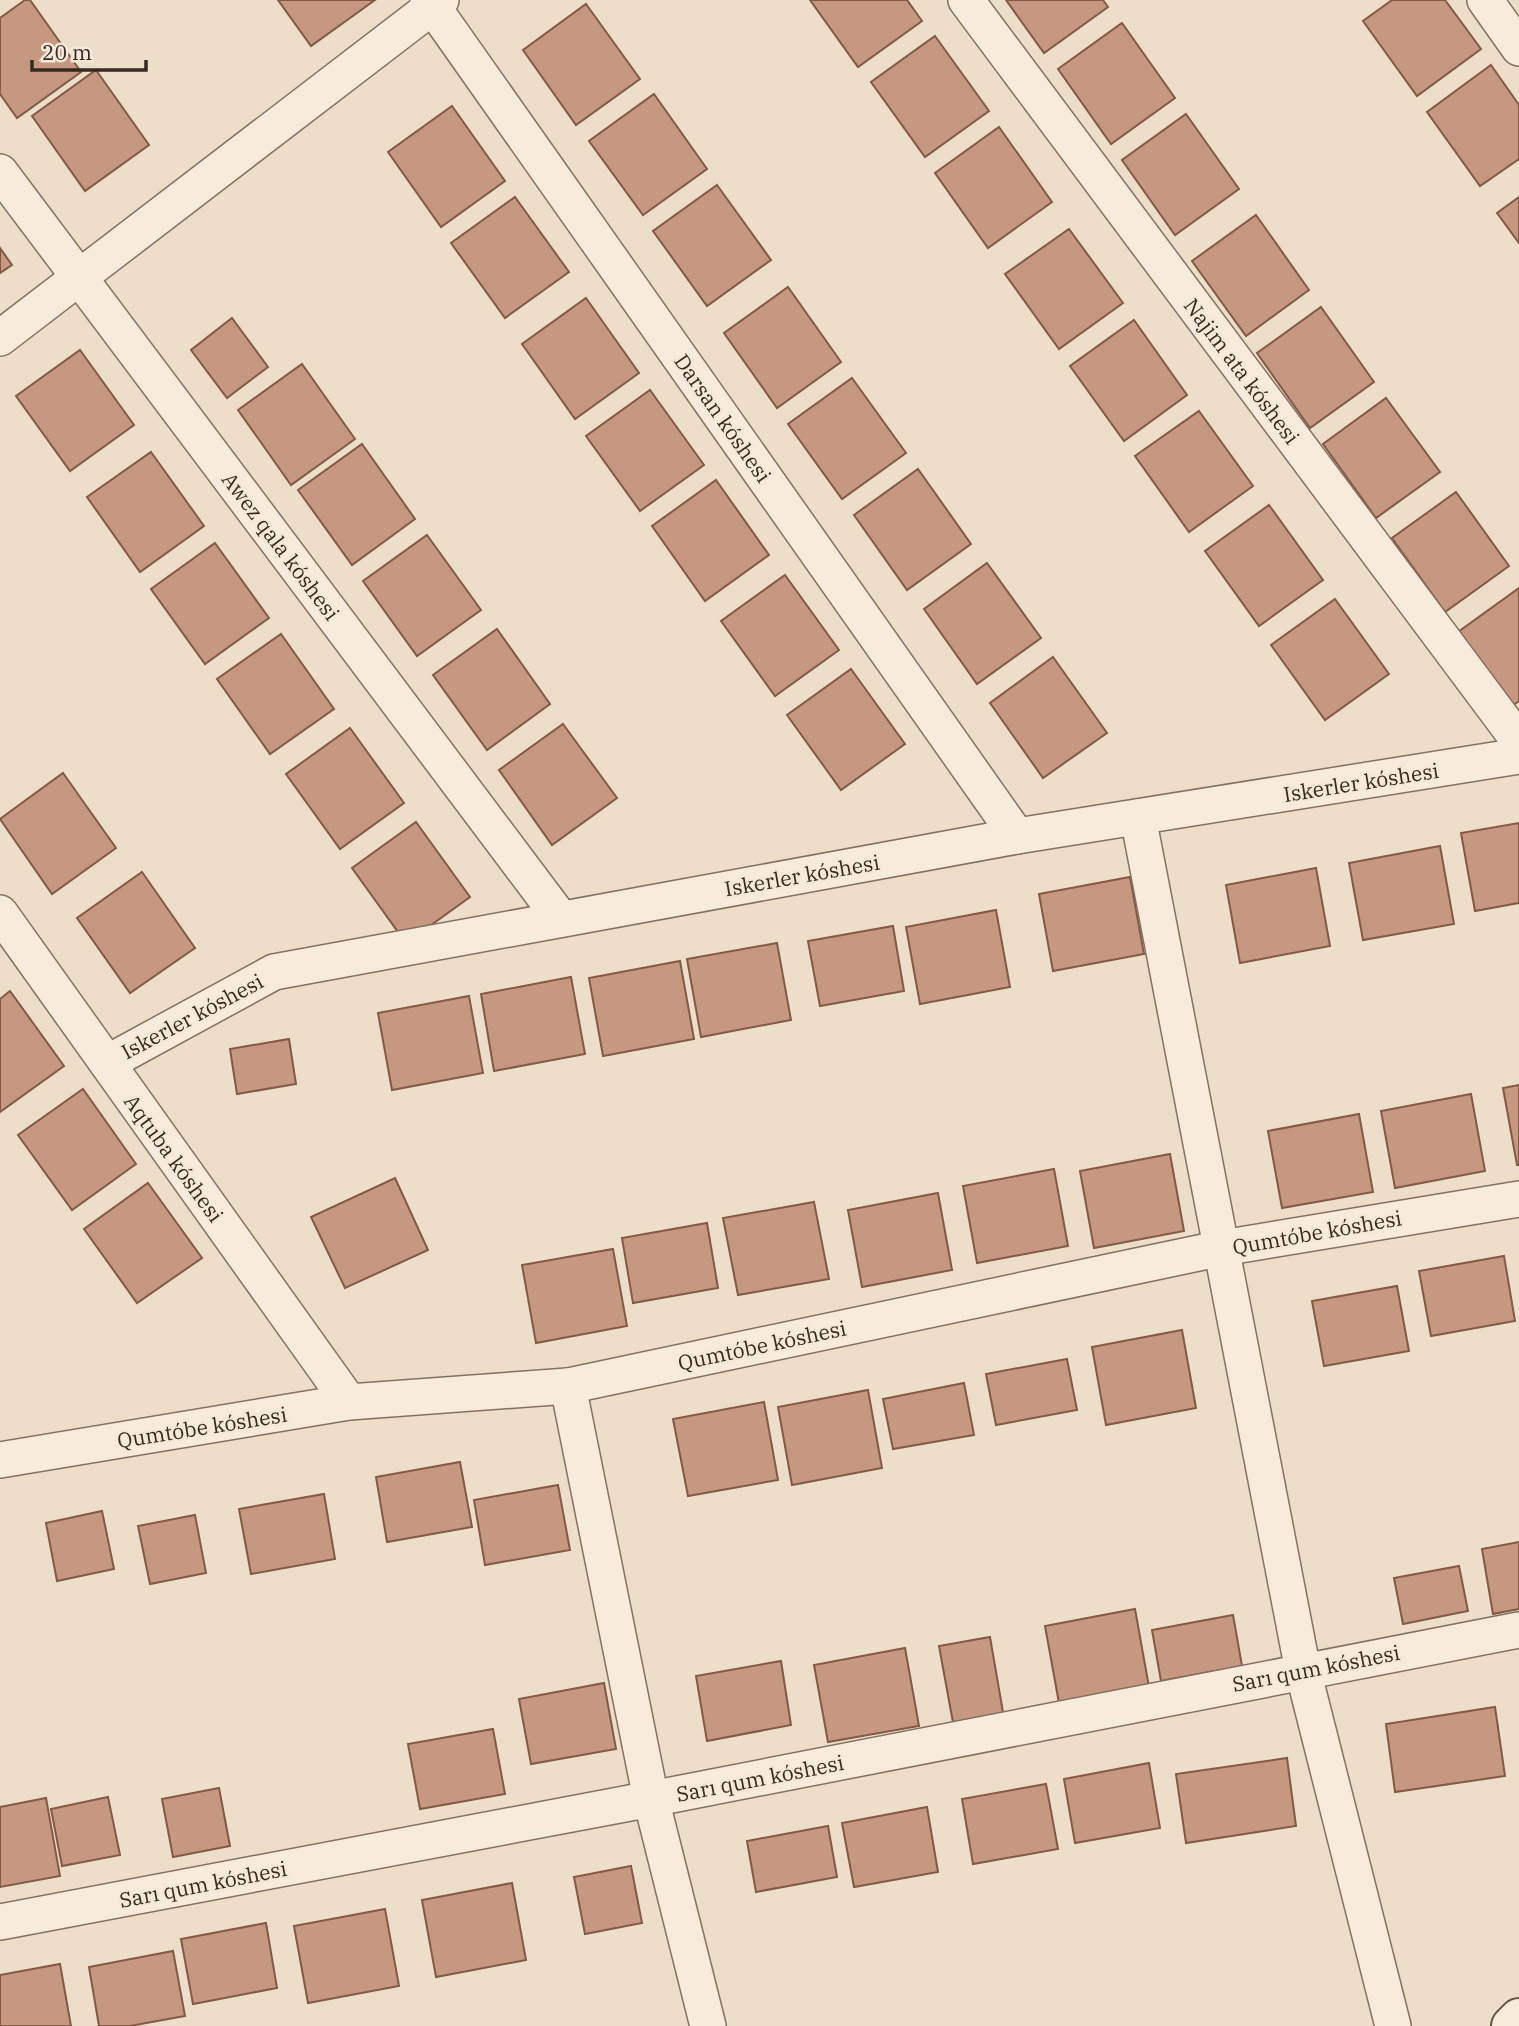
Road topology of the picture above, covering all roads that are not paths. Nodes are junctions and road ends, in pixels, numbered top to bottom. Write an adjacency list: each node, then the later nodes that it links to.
1 (966, 0): 8 (street, Najim ata kóshesi)
2 (1485, 0): 4 (street)
3 (434, 2): 6 (street); 11 (street, Darsan kóshesi)
4 (1519, 48)
5 (0, 172): 6 (street, Awez qala kóshesi)
6 (79, 277): 7 (street); 13 (street, Awez qala kóshesi)
7 (0, 338)
8 (1519, 741)
9 (1519, 757): 10 (street, Iskerler kóshesi)
10 (1138, 817): 11 (street, Iskerler kóshesi); 16 (street)
11 (1017, 836): 13 (street, Iskerler kóshesi)
12 (0, 913): 14 (street, Aqtuba kóshesi)
13 (561, 919): 14 (street, Iskerler kóshesi)
14 (107, 1063): 18 (street, Aqtuba kóshesi)
15 (1519, 1199): 16 (street, Qumtóbe kóshesi)
16 (1222, 1248): 17 (street, Qumtóbe kóshesi); 21 (street)
17 (568, 1386): 18 (street, Qumtóbe kóshesi); 22 (street)
18 (349, 1402): 19 (street, Qumtóbe kóshesi)
19 (0, 1460)
20 (1519, 1630): 21 (street, Sarı qum kóshesi)
21 (1303, 1671): 22 (street, Sarı qum kóshesi); 26 (street)
22 (651, 1799): 23 (street, Sarı qum kóshesi); 25 (street)
23 (0, 1922)
24 (1519, 2018): 27 (street)
25 (708, 2026)
26 (1393, 2026)
27 (1511, 2026)

